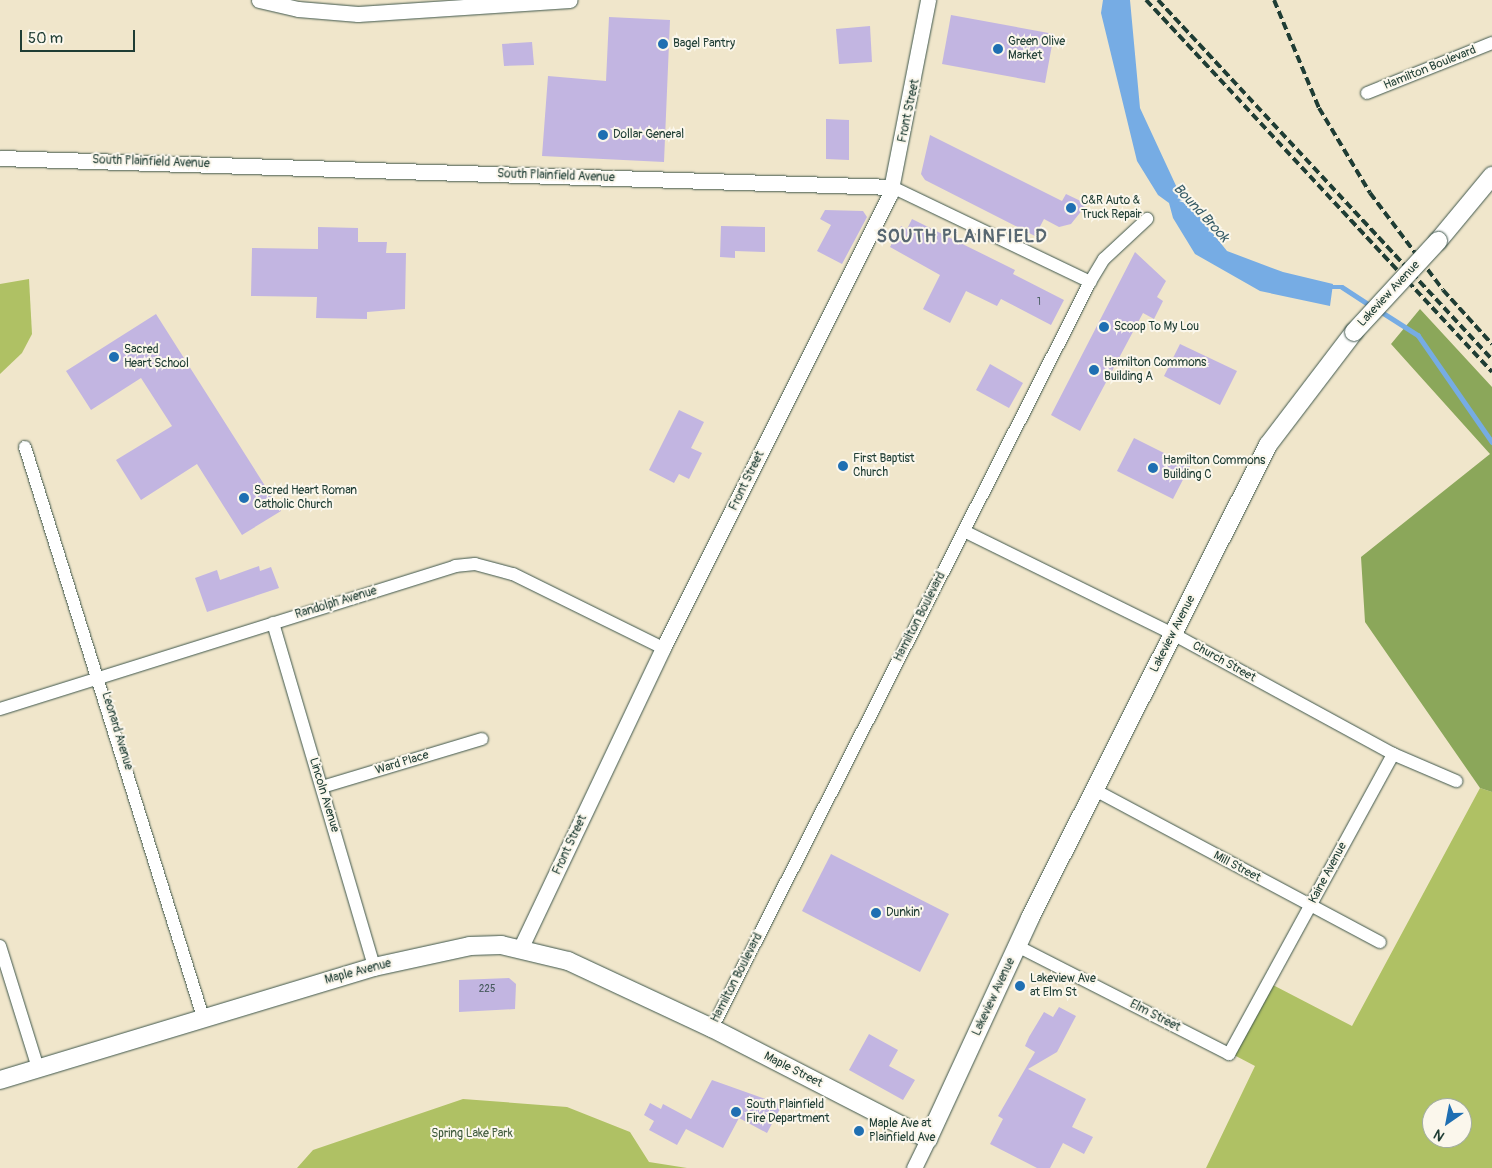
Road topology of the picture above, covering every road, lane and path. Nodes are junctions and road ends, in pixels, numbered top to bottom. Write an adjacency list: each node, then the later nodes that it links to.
1 (259, 0): 2 (street)
2 (570, 0)
3 (928, 0): 8 (street, Front Street)
4 (1492, 44): 5 (street, Hamilton Boulevard)
5 (1367, 93)
6 (0, 158): 8 (street, South Plainfield Avenue)
7 (1492, 176): 14 (main road, Lakeview Avenue, bridge)
8 (892, 187): 10 (street, South Plainfield Avenue); 15 (street, Front Street)
9 (1147, 219): 10 (street, Hamilton Boulevard)
10 (1090, 282): 12 (street, Hamilton Boulevard)
11 (25, 447): 16 (street, Leonard Avenue)
12 (964, 531): 14 (street, Church Street); 31 (street, Hamilton Boulevard)
13 (272, 623): 15 (street, Randolph Avenue); 16 (street, Randolph Avenue); 21 (street, Lincoln Avenue)
14 (1173, 634): 19 (street, Church Street); 22 (main road, Lakeview Avenue)
15 (663, 648): 27 (street, Front Street)
16 (101, 677): 17 (street, Randolph Avenue); 30 (street, Leonard Avenue)
17 (0, 709)
18 (482, 739): 21 (street, Ward Place)
19 (1393, 754): 20 (street, Church Street); 23 (street, Kaine Avenue)
20 (1456, 781)
21 (322, 787): 28 (street, Lincoln Avenue)
22 (1095, 790): 23 (street, Mill Street); 26 (main road, Lakeview Avenue)
23 (1310, 906): 24 (street, Mill Street); 29 (street, Kaine Avenue)
24 (1380, 942)
25 (0, 946): 32 (street)
26 (1017, 946): 29 (street, Elm Street); 34 (main road, Lakeview Avenue)
27 (521, 947): 28 (main road, Maple Avenue); 31 (main road, Maple Avenue)
28 (374, 967): 30 (main road, Maple Avenue)
29 (1264, 993)
30 (203, 1016): 32 (main road, Maple Avenue)
31 (712, 1028): 34 (main road, Maple Street)
32 (38, 1068): 33 (main road, Maple Avenue)
33 (0, 1080)
34 (928, 1139): 35 (street)
35 (914, 1168)

